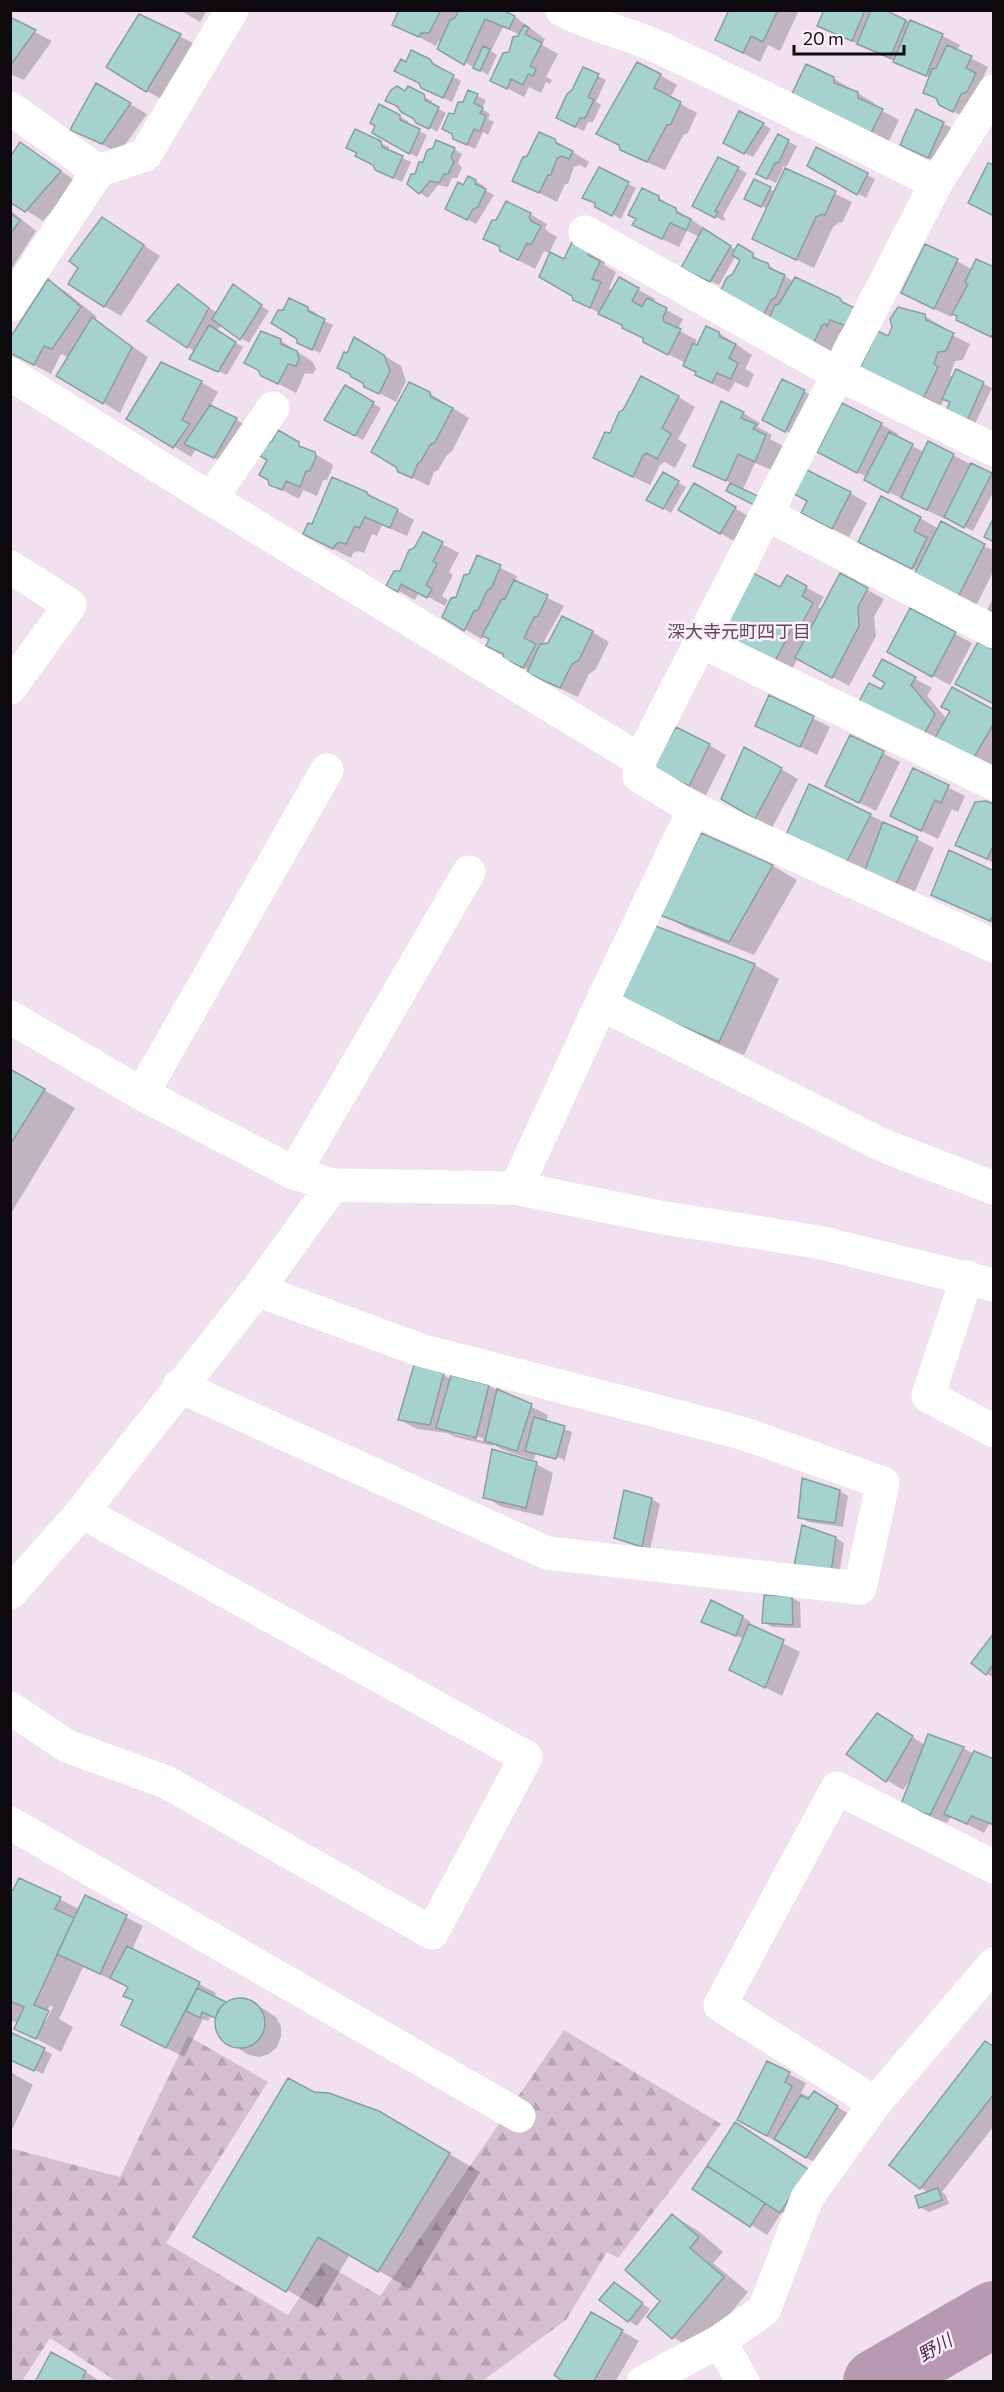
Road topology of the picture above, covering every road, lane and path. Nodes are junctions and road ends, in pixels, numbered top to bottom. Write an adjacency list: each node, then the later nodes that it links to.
1 (232, 10): 5 (street)
2 (562, 10): 6 (street)
3 (993, 91): 6 (street)
4 (10, 108): 5 (street)
5 (98, 171): 8 (street)
6 (936, 183): 10 (street)
7 (585, 232): 10 (street)
8 (10, 305)
9 (10, 374): 13 (street)
10 (838, 374): 12 (street); 14 (street)
11 (273, 408): 13 (street)
12 (993, 450)
13 (211, 499): 19 (street)
14 (766, 514): 16 (street); 17 (street)
15 (10, 567): 18 (street)
16 (993, 632)
17 (702, 642): 19 (street); 21 (street)
18 (10, 688)
19 (640, 760): 22 (street)
20 (327, 770): 27 (street)
21 (993, 784)
22 (694, 809): 24 (street); 25 (street)
23 (469, 872): 28 (street)
24 (993, 946)
25 (601, 1004): 30 (street); 31 (street)
26 (10, 1017): 27 (street)
27 (142, 1094): 28 (street)
28 (294, 1173): 29 (street)
29 (333, 1185): 30 (street); 33 (street)
30 (516, 1188): 32 (street)
31 (993, 1188)
32 (980, 1281): 35 (street)
33 (257, 1290): 34 (street); 34 (street)
34 (179, 1386): 36 (street)
35 (993, 1431)
36 (82, 1512): 37 (street); 38 (street)
37 (10, 1593)
38 (10, 1708)
39 (10, 1823): 43 (street)
40 (993, 1867): 42 (street)
41 (993, 1964): 42 (street)
42 (874, 2103): 44 (street)
43 (519, 2116)
44 (722, 2344): 45 (street); 46 (street)
45 (643, 2382)
46 (743, 2382)

